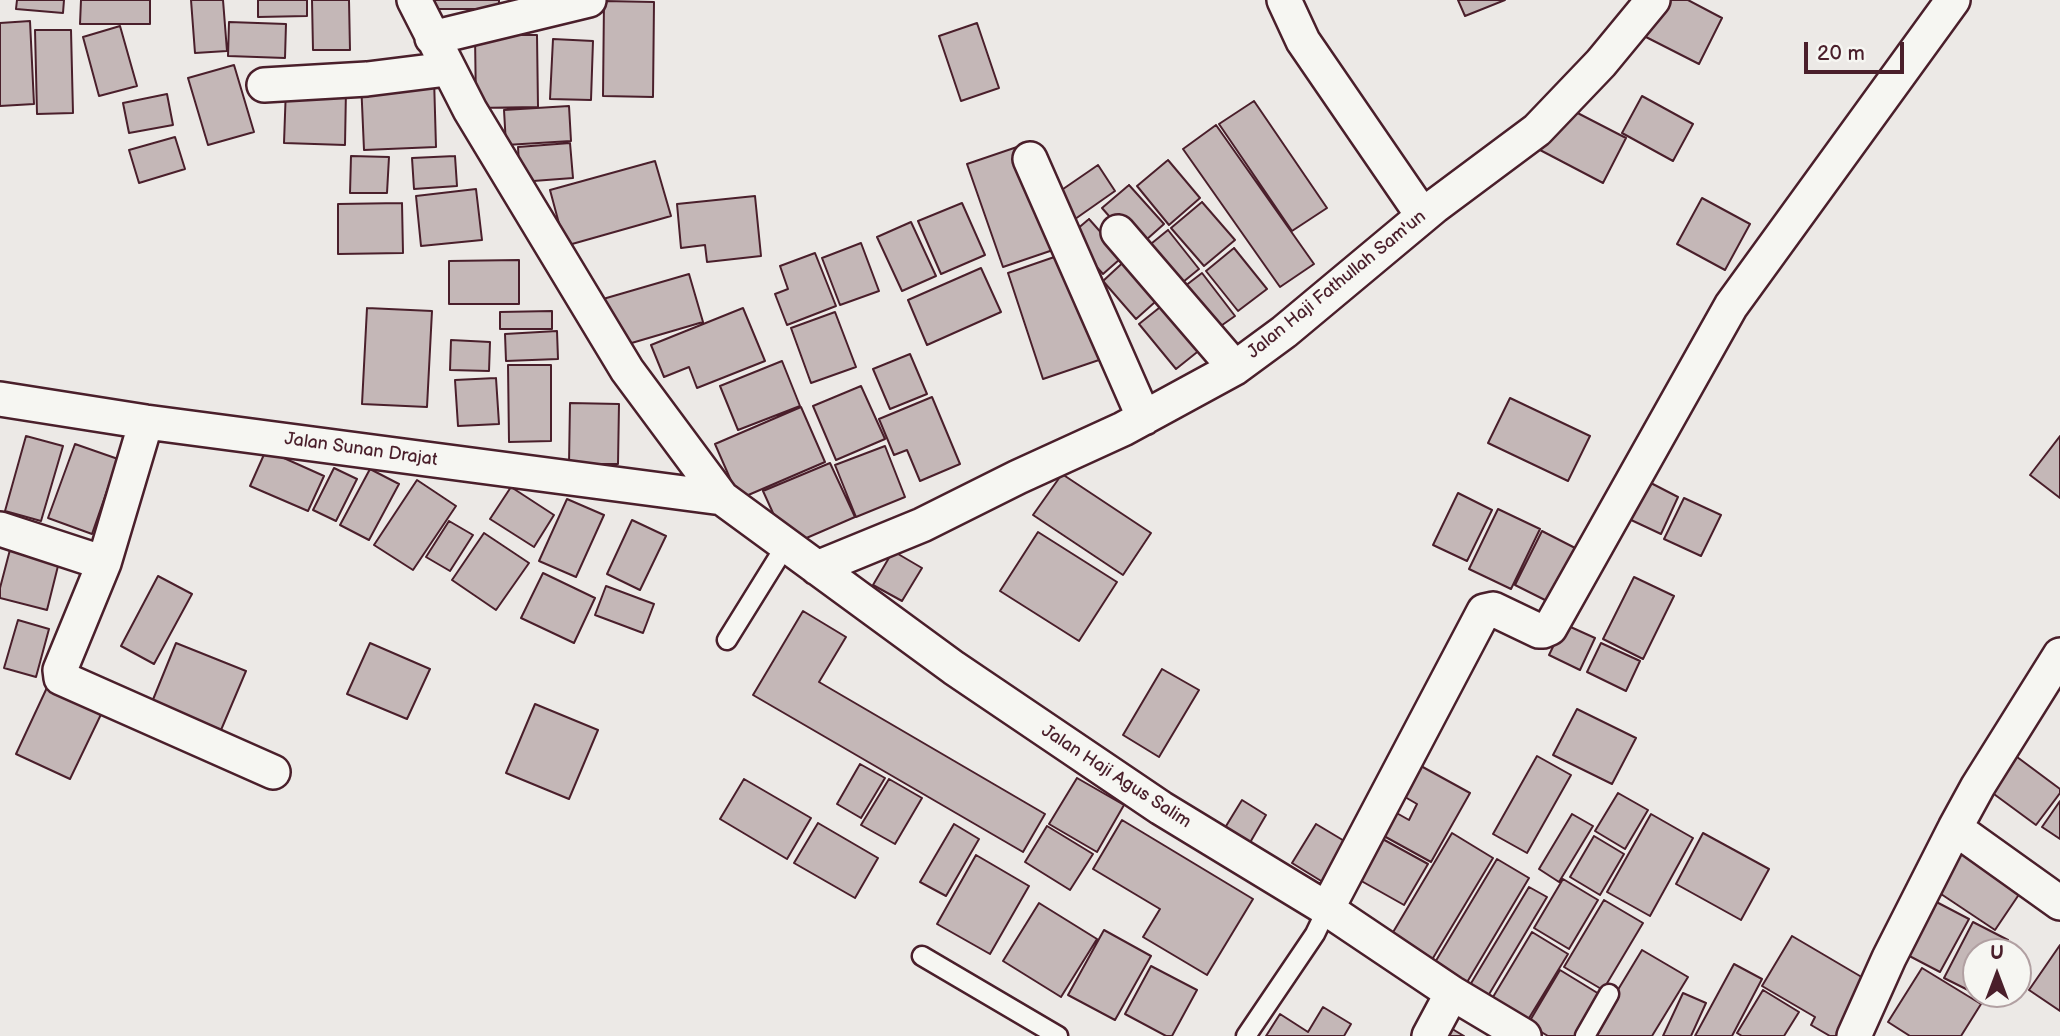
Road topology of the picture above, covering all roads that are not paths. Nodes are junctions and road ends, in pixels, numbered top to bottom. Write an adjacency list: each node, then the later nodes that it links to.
1 (414, 0): 6 (street)
2 (589, 0): 6 (street)
3 (1284, 0): 10 (street)
4 (1653, 0): 10 (street, Jalan Haji Fathullah Sam'un)
5 (1953, 0): 26 (street)
6 (432, 38): 7 (street)
7 (447, 69): 8 (street); 16 (street)
8 (264, 85)
9 (1030, 159): 14 (street)
10 (1423, 216): 12 (street, Jalan Haji Fathullah Sam'un)
11 (1118, 232): 12 (street)
12 (1234, 368): 14 (street, Jalan Haji Fathullah Sam'un)
13 (0, 399): 15 (street, Jalan Sunan Drajat)
14 (1144, 418): 20 (street, Jalan Haji Fathullah Sam'un)
15 (146, 422): 16 (street, Jalan Sunan Drajat); 19 (street)
16 (722, 498): 18 (street, Jalan Haji Agus Salim)
17 (0, 529): 19 (street)
18 (786, 545): 20 (street, Jalan Haji Agus Salim); 21 (lane)
19 (104, 563): 23 (street)
20 (817, 568): 26 (street, Jalan Haji Agus Salim)
21 (727, 640)
22 (2060, 655): 24 (street)
23 (273, 772)
24 (1955, 828): 25 (street); 35 (street)
25 (2060, 903)
26 (1327, 909): 28 (street, Jalan Haji Agus Salim); 31 (lane)
27 (922, 956): 30 (lane)
28 (1452, 993): 32 (street); 33 (street, Jalan Haji Agus Salim)
29 (1609, 994): 34 (lane)
30 (1058, 1036)
31 (1246, 1036)
32 (1429, 1036)
33 (1524, 1036)
34 (1585, 1036)
35 (1854, 1036)

